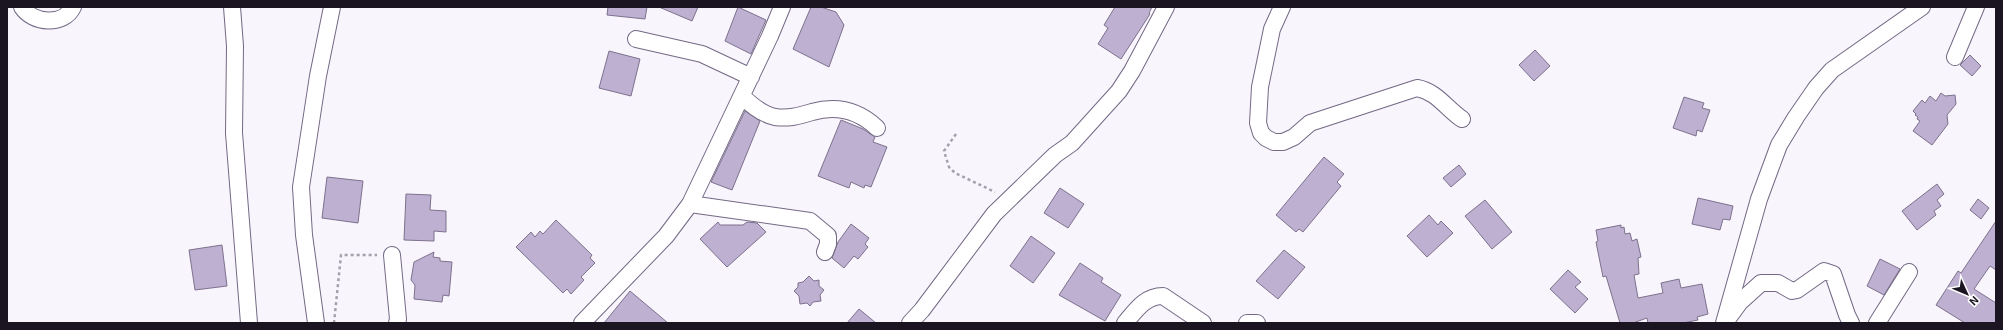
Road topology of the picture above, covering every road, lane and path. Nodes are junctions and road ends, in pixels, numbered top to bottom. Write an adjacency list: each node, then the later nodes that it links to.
1 (22, 7): 2 (street)
2 (73, 7)
3 (232, 7): 22 (street)
4 (332, 7): 23 (street)
5 (1166, 7): 17 (street)
6 (1282, 7): 14 (street)
7 (1922, 7): 32 (street)
8 (1976, 7): 11 (street)
9 (780, 8): 12 (street)
10 (636, 39): 12 (street)
11 (1955, 57)
12 (750, 77): 13 (street)
13 (742, 96): 15 (street); 18 (street)
14 (1462, 119)
15 (877, 128)
16 (956, 134): 17 (path)
17 (1010, 200): 27 (street)
18 (690, 204): 19 (street); 26 (street)
19 (825, 252)
20 (392, 255): 24 (path); 25 (street)
21 (1909, 272): 34 (street)
22 (247, 322)
23 (316, 323)
24 (334, 323)
25 (397, 323)
26 (582, 323)
27 (910, 323)
28 (1125, 323): 29 (street)
29 (1203, 323)
30 (1247, 323): 31 (street)
31 (1258, 323)
32 (1724, 323): 33 (street)
33 (1851, 323)
34 (1876, 323)

